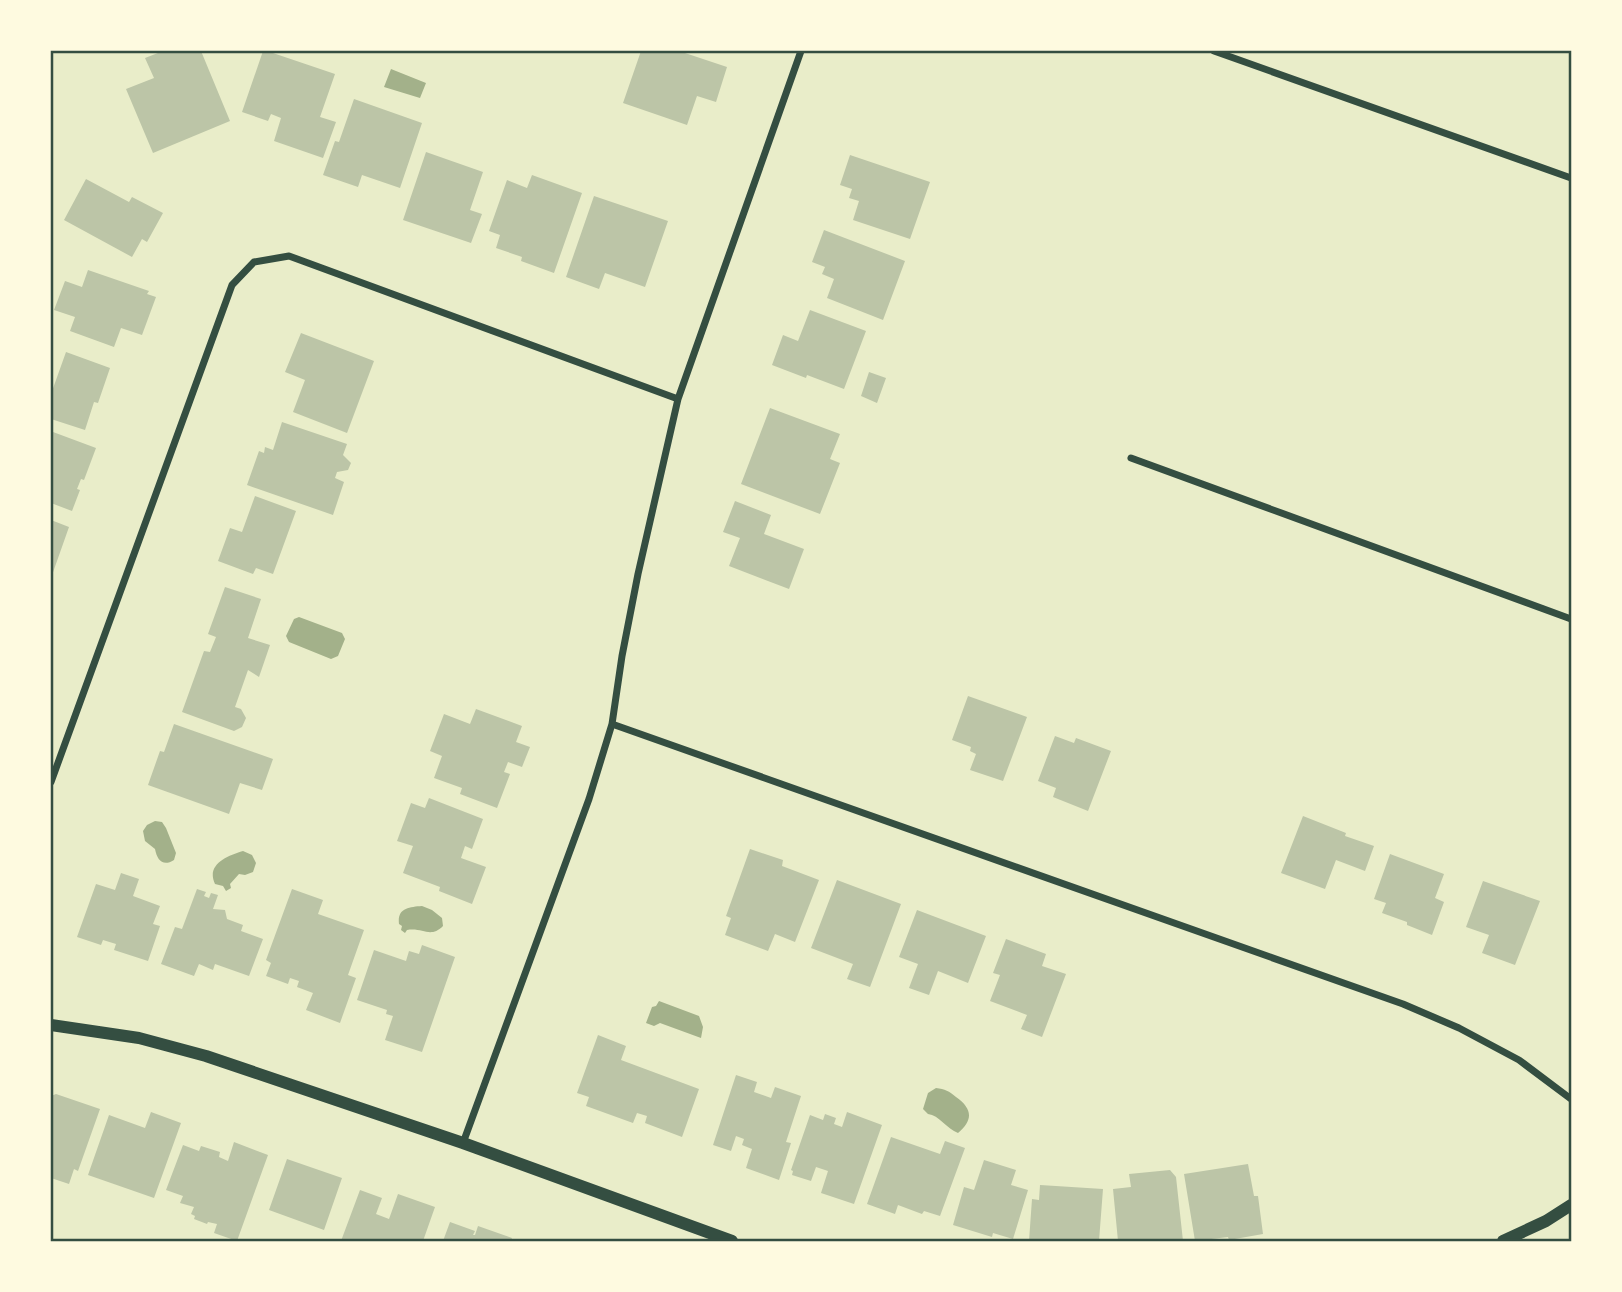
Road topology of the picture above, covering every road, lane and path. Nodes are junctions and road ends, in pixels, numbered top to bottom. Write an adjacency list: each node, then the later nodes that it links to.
1 (801, 51): 4 (street)
2 (1214, 51): 3 (street)
3 (1571, 178)
4 (678, 399): 7 (street); 8 (street)
5 (1131, 458): 6 (street)
6 (1571, 619)
7 (612, 724): 10 (street); 11 (street)
8 (51, 782)
9 (51, 1025): 11 (street)
10 (1571, 1099)
11 (463, 1143): 13 (street)
12 (1571, 1205): 14 (street)
13 (732, 1241)
14 (1503, 1241)

